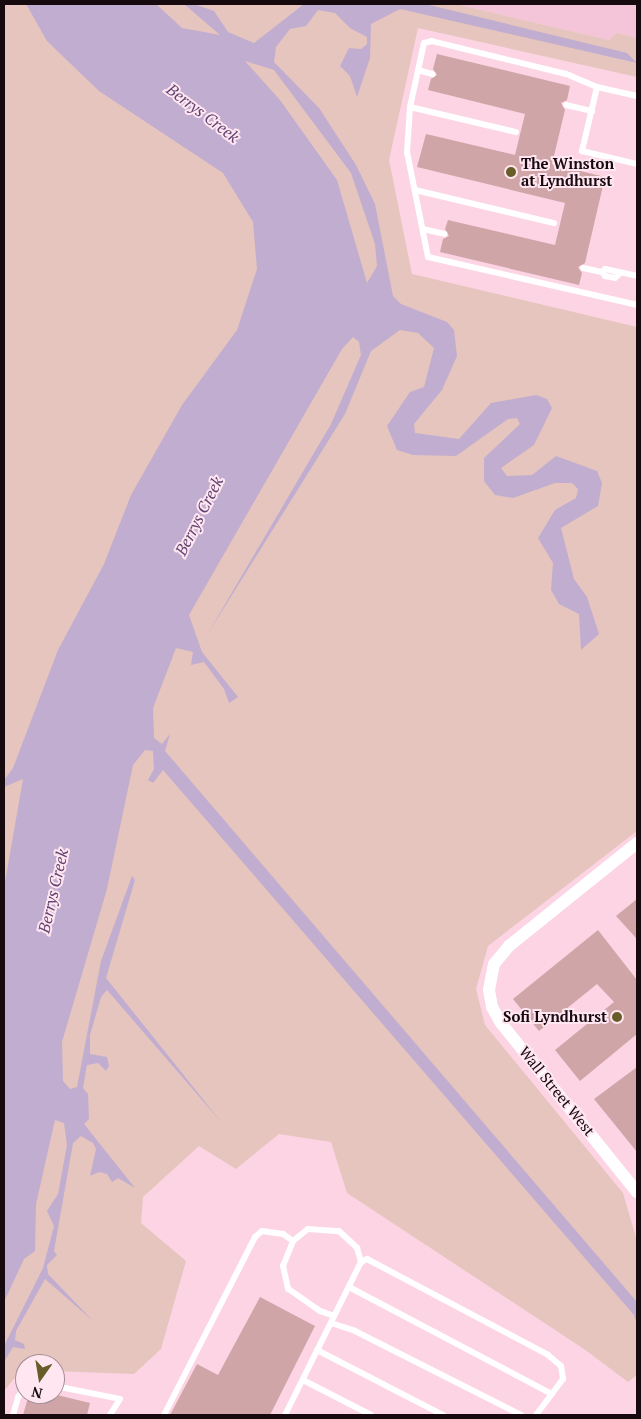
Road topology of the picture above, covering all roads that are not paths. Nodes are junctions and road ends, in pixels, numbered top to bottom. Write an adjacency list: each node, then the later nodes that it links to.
1 (418, 70): 2 (lane); 3 (lane); 6 (lane)
2 (432, 74)
3 (597, 87): 4 (lane); 7 (lane)
4 (637, 96)
5 (566, 105): 7 (lane)
6 (410, 107): 8 (lane); 10 (lane)
7 (592, 112): 9 (lane)
8 (516, 132)
9 (637, 164)
10 (415, 190): 11 (lane); 12 (lane)
11 (554, 223)
12 (422, 230): 13 (lane); 16 (lane)
13 (444, 234)
14 (584, 268): 15 (lane)
15 (637, 276)
16 (637, 305)
17 (637, 843): 18 (street, Wall Street West)
18 (636, 1186)
19 (293, 1241): 20 (lane); 22 (lane); 28 (lane)
20 (361, 1262): 21 (lane); 26 (lane)
21 (348, 1287): 22 (lane); 26 (lane)
22 (332, 1320): 23 (lane); 32 (lane)
23 (317, 1350): 24 (lane); 31 (lane)
24 (303, 1380): 29 (lane); 30 (lane)
25 (65, 1388): 27 (lane)
26 (552, 1394): 33 (lane)
27 (110, 1415)
28 (164, 1415)
29 (285, 1415)
30 (370, 1415)
31 (443, 1415)
32 (521, 1415)
33 (536, 1415)

